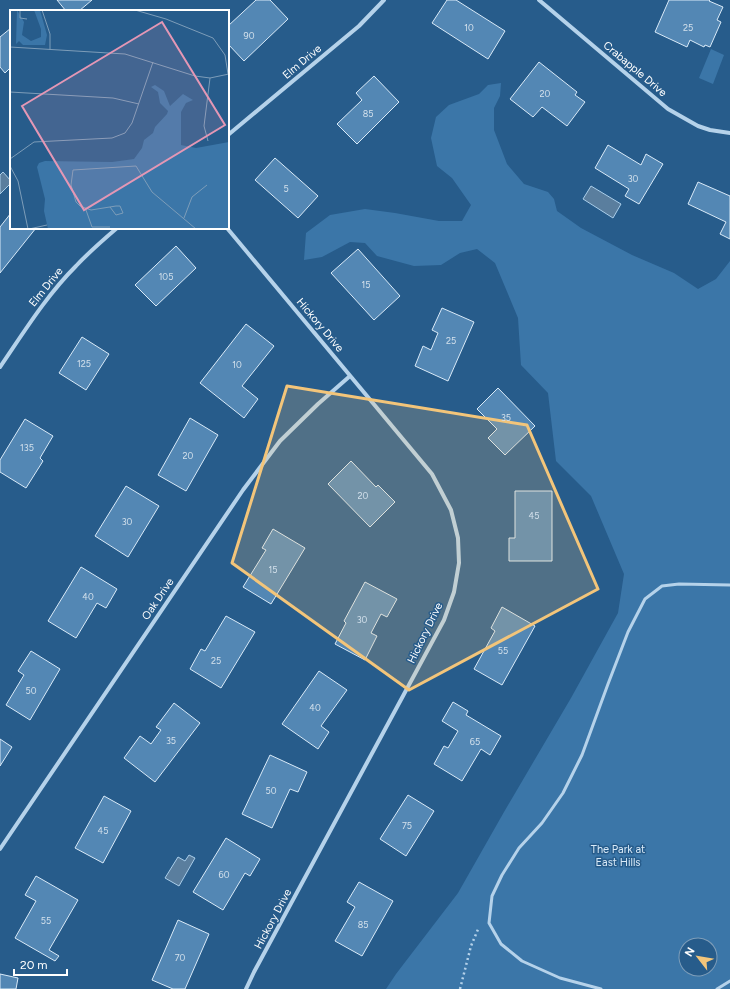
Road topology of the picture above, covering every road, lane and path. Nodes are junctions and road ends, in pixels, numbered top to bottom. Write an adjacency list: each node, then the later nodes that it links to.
1 (384, 0): 4 (street, Elm Drive)
2 (538, 0): 3 (street, Crabapple Drive)
3 (730, 133)
4 (229, 134)
5 (116, 229): 7 (street, Elm Drive)
6 (228, 229): 8 (street, Hickory Drive)
7 (0, 367)
8 (350, 376): 10 (street, Oak Drive); 13 (street, Hickory Drive)
9 (730, 585): 15 (lane)
10 (0, 849)
11 (480, 925): 14 (path)
12 (730, 981): 16 (lane)
13 (246, 989)
14 (460, 989)
15 (601, 989)
16 (717, 989)

